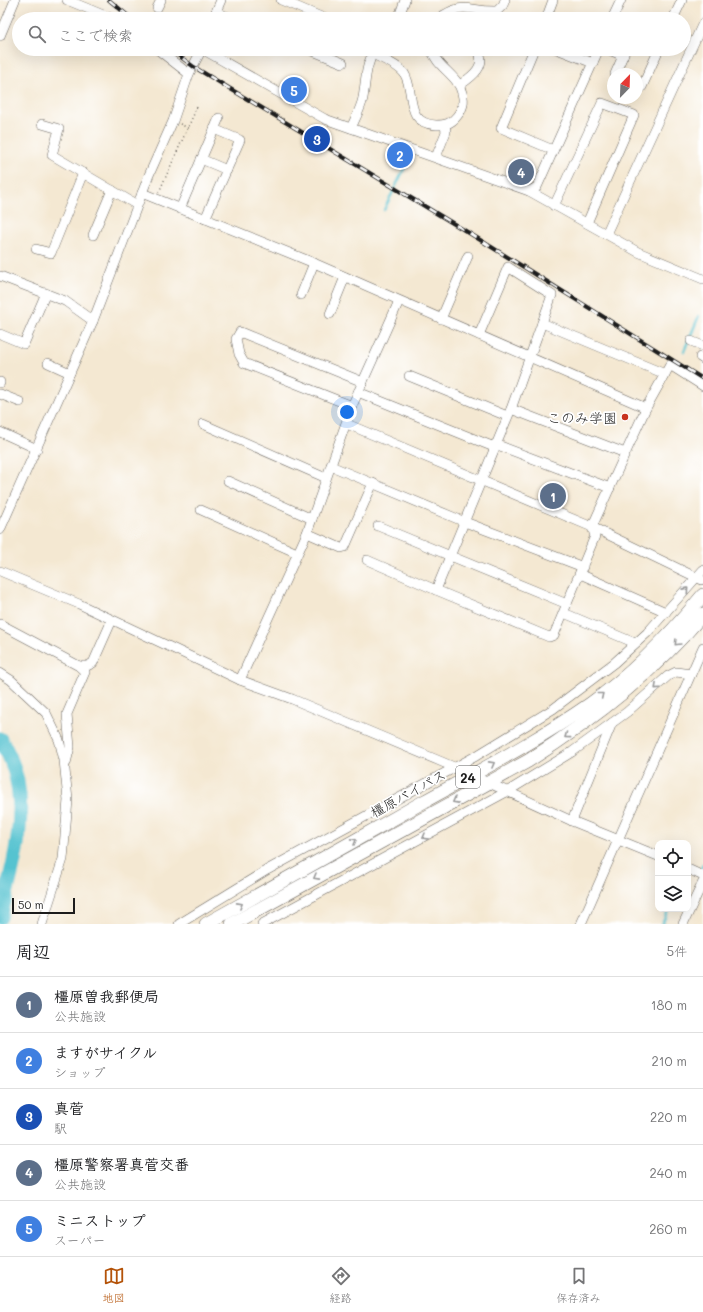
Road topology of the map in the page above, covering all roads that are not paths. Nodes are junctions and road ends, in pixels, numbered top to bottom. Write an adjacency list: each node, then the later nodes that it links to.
1 (15, 0): 19 (street)
2 (67, 0): 10 (street)
3 (221, 0): 11 (street)
4 (281, 0): 12 (street)
5 (405, 0): 13 (street)
6 (505, 0): 14 (street)
7 (553, 0): 15 (street)
8 (621, 0): 16 (street)
9 (682, 0): 17 (street)
10 (96, 12)
11 (216, 12)
12 (309, 12)
13 (401, 12)
14 (445, 12)
15 (549, 12)
16 (615, 12)
17 (676, 12)
18 (703, 23): 20 (street)
19 (0, 36)
20 (691, 49)
21 (166, 56): 38 (street)
22 (198, 56): 38 (street)
23 (214, 56): 44 (street)
24 (326, 56): 35 (street)
25 (372, 56): 44 (street)
26 (381, 56): 43 (street)
27 (434, 56): 39 (street)
28 (480, 56): 39 (street)
29 (531, 56): 46 (street)
30 (574, 56): 36 (street)
31 (596, 56): 36 (street)
32 (623, 56): 37 (street)
33 (656, 56): 40 (street)
34 (688, 56): 59 (street)
35 (343, 63)
36 (592, 63): 46 (street)
37 (618, 68)
38 (189, 74): 53 (street)
39 (460, 84): 43 (street)
40 (643, 85)
41 (219, 118): 45 (street)
42 (42, 124): 50 (street)
43 (445, 125): 47 (street)
44 (352, 128): 47 (street)
45 (214, 129): 48 (street); 49 (street)
46 (553, 150): 52 (street)
47 (436, 158): 52 (street)
48 (201, 159): 49 (street); 56 (street)
49 (227, 170): 57 (street)
50 (82, 173): 51 (street); 61 (street)
51 (112, 190): 54 (street); 60 (street)
52 (529, 191): 55 (street)
53 (142, 193): 54 (street); 56 (street)
54 (137, 205): 72 (street)
55 (554, 206): 58 (street); 58 (street)
56 (180, 209): 57 (street)
57 (205, 219): 63 (street)
58 (587, 223): 59 (street)
59 (606, 234): 66 (street)
60 (93, 235)
61 (36, 249)
62 (468, 256): 71 (street)
63 (314, 263): 65 (street); 68 (street)
64 (0, 276): 67 (street)
65 (345, 277): 69 (street); 70 (street)
66 (703, 279)
67 (46, 293): 72 (street); 74 (street)
68 (301, 295)
69 (399, 301): 71 (street); 83 (street)
70 (330, 314)
71 (441, 319): 75 (street)
72 (93, 321): 80 (street)
73 (542, 323): 75 (street); 78 (street); 81 (street)
74 (0, 334)
75 (479, 335): 78 (street)
76 (691, 341): 77 (street)
77 (703, 346)
78 (528, 358): 89 (street); 90 (street)
79 (48, 363): 80 (street)
80 (70, 373): 95 (street)
81 (665, 374): 84 (street); 89 (street)
82 (408, 376): 90 (street)
83 (363, 382): 85 (street); 88 (street)
84 (703, 386)
85 (358, 392): 88 (street); 94 (street)
86 (0, 394): 87 (street)
87 (20, 402)
88 (352, 406): 92 (street)
89 (646, 408): 96 (street)
90 (509, 412): 94 (street); 96 (street)
91 (203, 424): 98 (street)
92 (346, 424): 97 (street); 100 (street)
93 (0, 432): 95 (street)
94 (495, 446): 100 (street); 102 (street)
95 (37, 450): 108 (street)
96 (626, 453): 102 (street)
97 (331, 466): 98 (street); 101 (street)
98 (326, 478): 104 (street)
99 (228, 481): 104 (street)
100 (481, 482): 105 (street); 107 (street)
101 (373, 483): 105 (street); 109 (street)
102 (610, 488): 107 (street)
103 (201, 510): 110 (street)
104 (312, 519): 109 (street)
105 (465, 522): 111 (street); 113 (street)
106 (378, 526): 111 (street)
107 (592, 527): 113 (street); 116 (street)
108 (0, 530)
109 (307, 533): 110 (street)
110 (297, 553): 130 (street)
111 (451, 557): 117 (street); 119 (street)
112 (367, 560): 117 (street)
113 (582, 570): 119 (street); 120 (street)
114 (703, 570): 116 (street)
115 (0, 571): 123 (street)
116 (700, 579): 120 (street, one-way to 116)
117 (436, 590): 121 (street)
118 (703, 595): 134 (highway, 橿原バイパス / 24, one-way to 118)
119 (568, 604): 121 (street)
120 (666, 612): 125 (street)
121 (564, 613): 125 (street)
122 (703, 614): 135 (highway, 24, one-way to 135)
123 (112, 620): 127 (street); 130 (street)
124 (0, 624): 127 (street)
125 (635, 643): 132 (street)
126 (703, 647): 129 (street)
127 (79, 666): 133 (street)
128 (0, 672): 133 (street)
129 (691, 674): 131 (street, one-way to 131); 138 (street)
130 (240, 680): 132 (street)
131 (612, 723): 136 (street); 137 (street)
132 (454, 766): 134 (street); 140 (street)
133 (65, 769): 147 (street)
134 (472, 775): 135 (street); 143 (highway, 橿原バイパス / 24, one-way to 134)
135 (489, 783): 136 (street); 145 (highway, 24, one-way to 145)
136 (508, 791): 137 (street); 146 (street, one-way to 146)
137 (572, 821): 138 (street)
138 (618, 839): 139 (street); 152 (street)
139 (655, 855)
140 (267, 870): 143 (street); 148 (street)
141 (691, 871): 142 (street)
142 (703, 876)
143 (289, 878): 149 (highway, 橿原バイパス / 24, one-way to 143)
144 (703, 882): 153 (street)
145 (282, 896): 146 (street); 150 (highway, 24)
146 (300, 903): 151 (street)
147 (42, 924)
148 (179, 924)
149 (206, 924)
150 (232, 924)
151 (262, 924)
152 (581, 924)
153 (683, 924)

